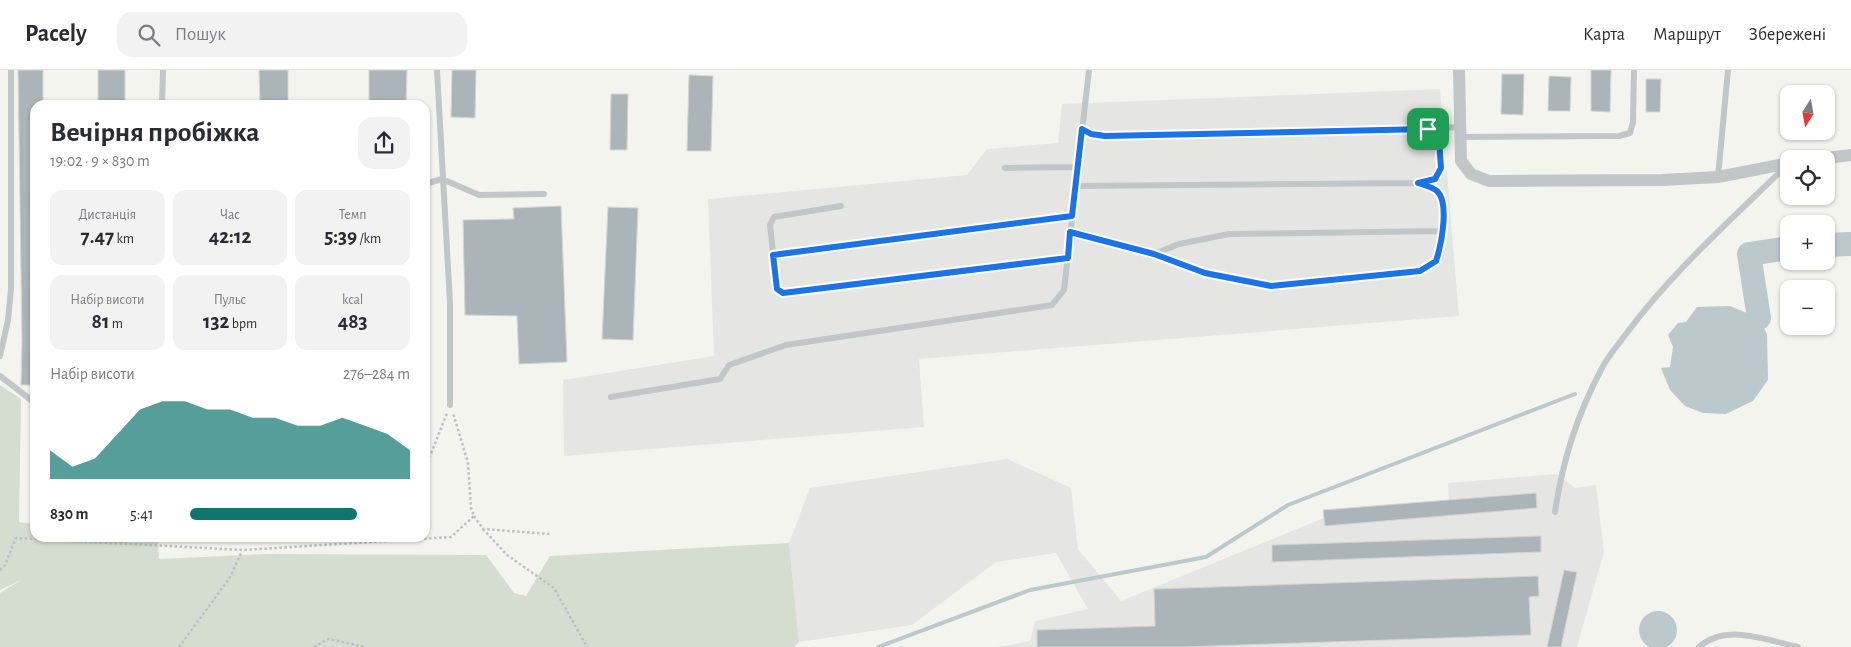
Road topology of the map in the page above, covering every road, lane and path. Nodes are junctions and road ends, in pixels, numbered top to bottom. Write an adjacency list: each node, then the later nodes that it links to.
1 (11, 70): 31 (lane)
2 (163, 70): 8 (lane)
3 (437, 70): 19 (lane)
4 (1089, 70): 9 (lane)
5 (1459, 70): 11 (street)
6 (1634, 70): 11 (lane)
7 (1728, 70): 18 (lane)
8 (162, 100)
9 (1082, 129): 10 (lane); 15 (lane)
10 (1428, 129): 11 (lane); 21 (lane)
11 (1460, 132): 18 (street)
12 (1851, 154): 13 (street)
13 (1835, 156)
14 (1780, 165): 18 (street)
15 (1077, 167): 16 (lane); 22 (lane)
16 (1006, 168)
17 (1780, 172): 38 (lane)
18 (1718, 177)
19 (442, 179): 20 (lane); 23 (lane); 36 (lane)
20 (430, 183)
21 (1418, 183): 22 (lane); 26 (lane)
22 (1075, 186): 25 (lane)
23 (544, 194)
24 (841, 206): 29 (lane)
25 (1072, 216): 27 (lane); 29 (lane)
26 (1442, 231): 28 (lane); 28 (lane)
27 (1070, 232): 28 (lane); 30 (lane)
28 (1154, 254)
29 (773, 255): 30 (lane)
30 (1068, 258): 34 (lane)
31 (1, 346): 32 (lane)
32 (0, 356)
33 (0, 376): 35 (lane)
34 (611, 397)
35 (30, 399)
36 (450, 405): 37 (path); 39 (path)
37 (430, 455)
38 (1555, 512)
39 (474, 516): 40 (path); 42 (path)
40 (483, 529): 41 (path); 51 (path)
41 (550, 534)
42 (430, 538)
43 (30, 539): 47 (path)
44 (92, 542): 46 (path)
45 (371, 542): 46 (path)
46 (243, 550): 48 (path)
47 (0, 570)
48 (179, 647)
49 (314, 647): 50 (path)
50 (366, 647)
51 (587, 647)
52 (1700, 647): 53 (lane)
53 (1798, 647)

